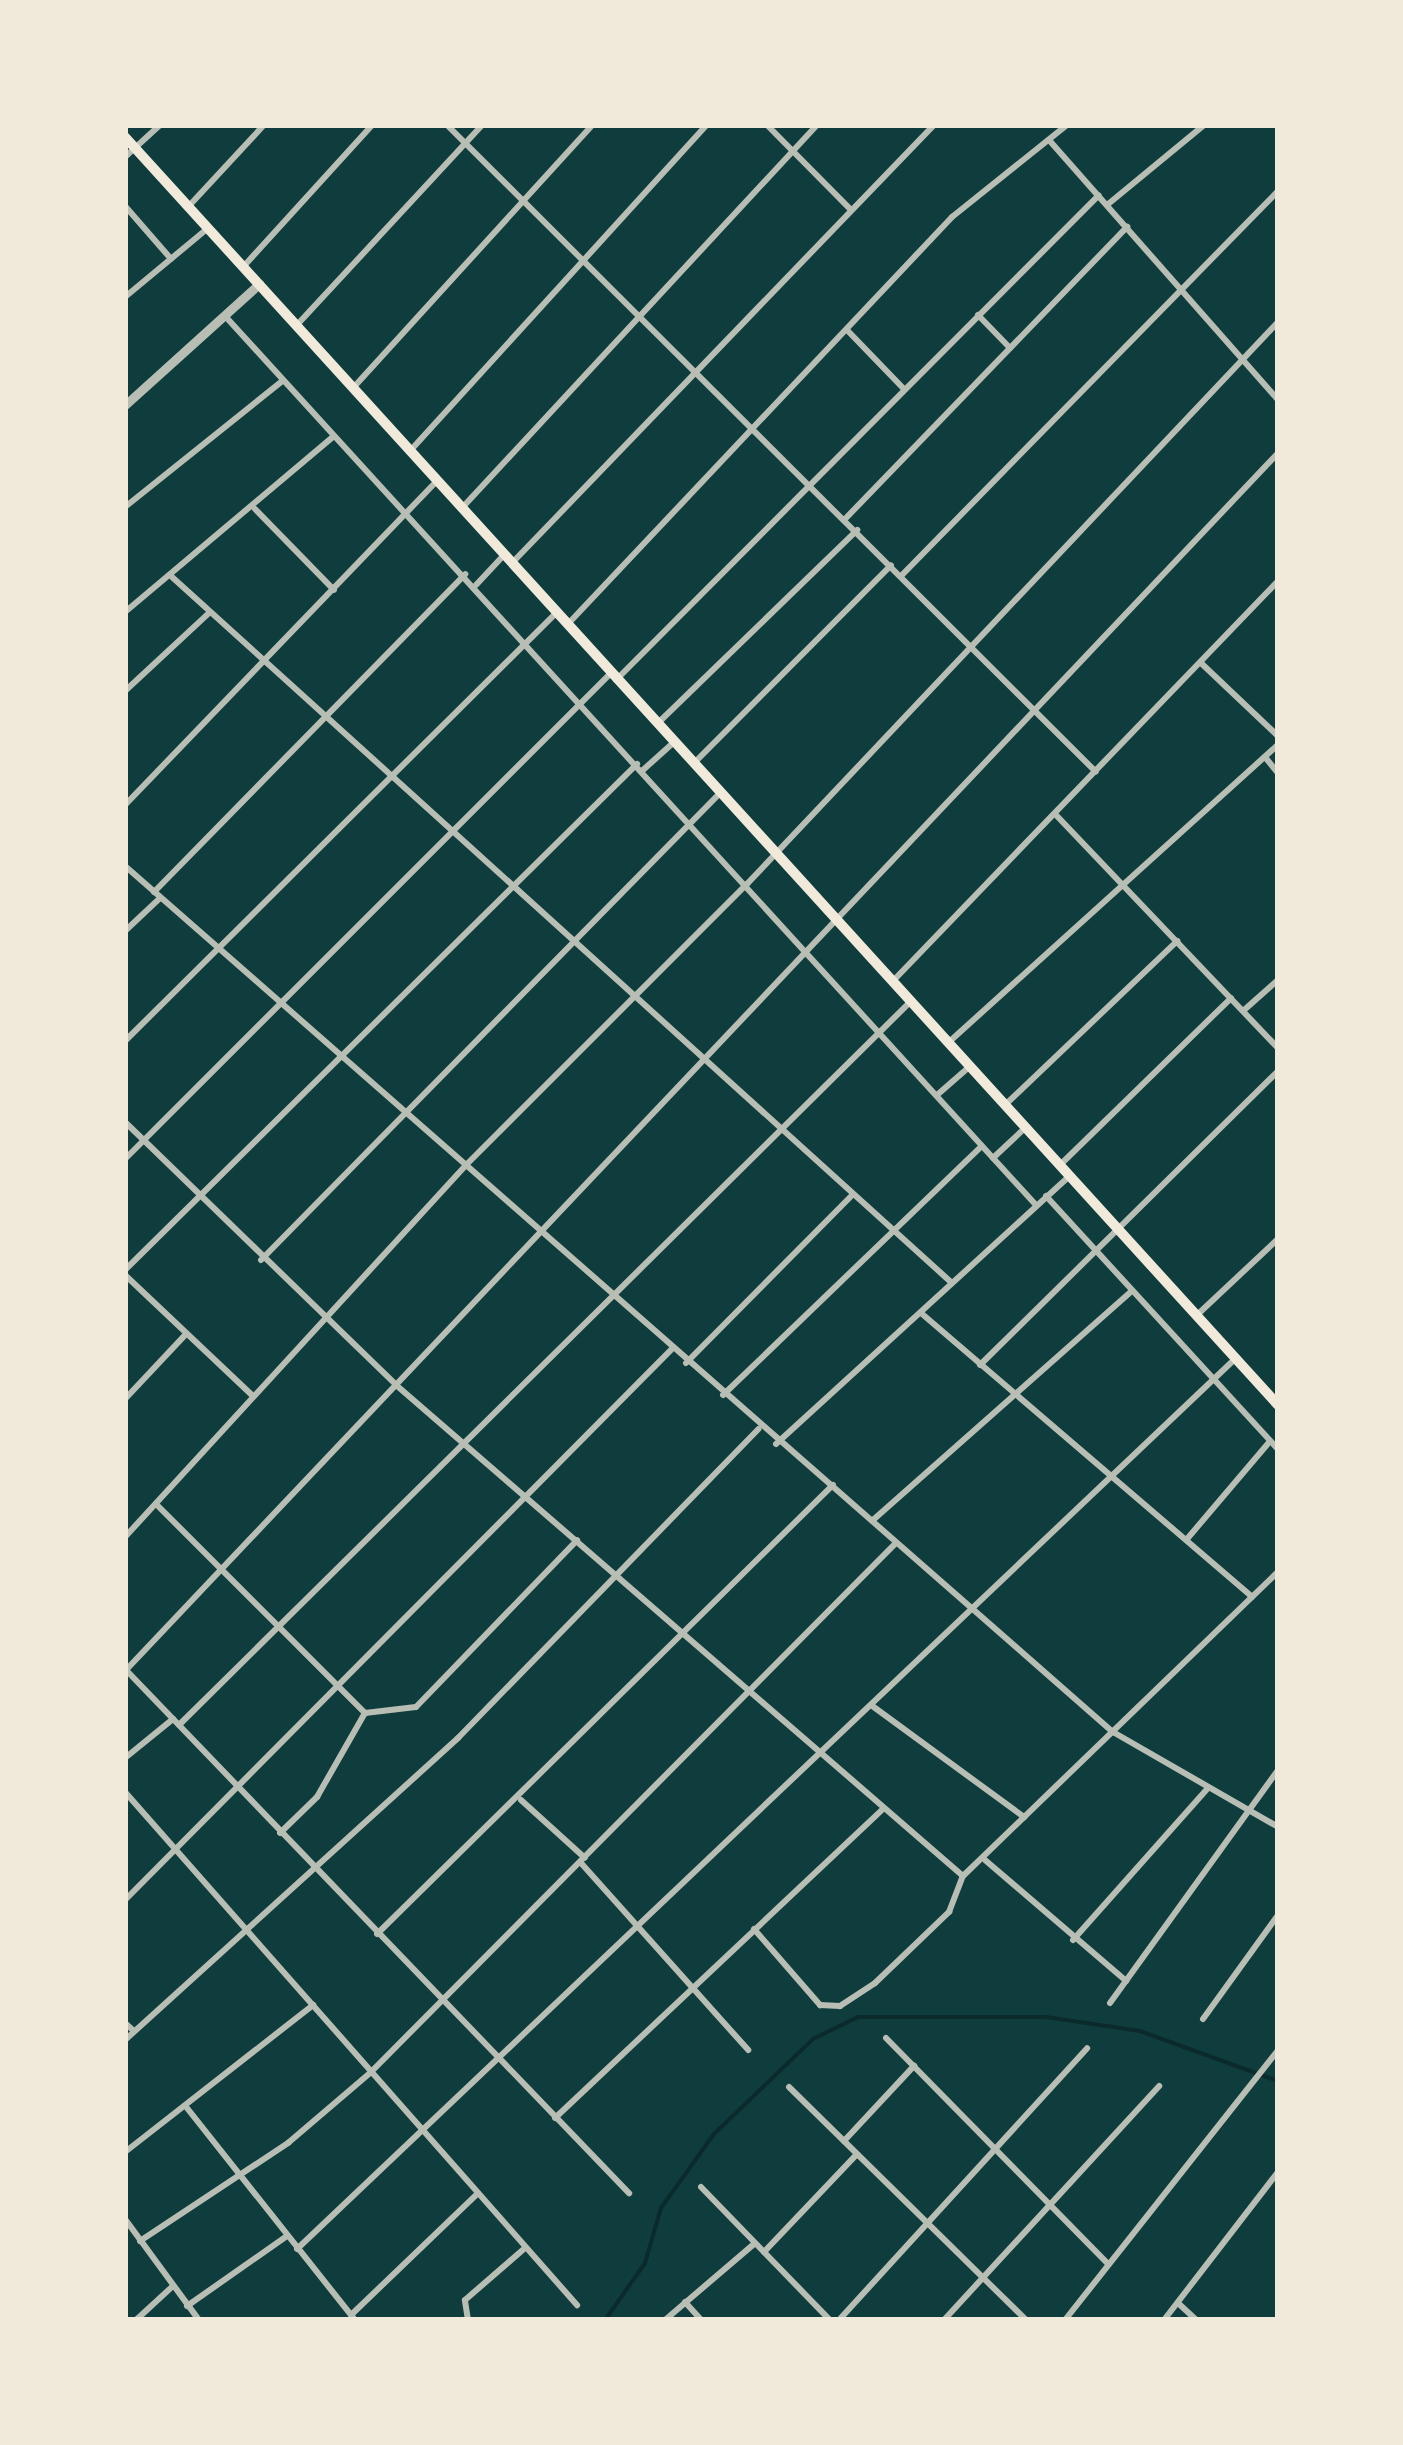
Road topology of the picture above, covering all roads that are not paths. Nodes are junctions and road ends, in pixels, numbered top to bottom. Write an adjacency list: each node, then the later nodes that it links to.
1 (160, 125): 16 (street)
2 (264, 125): 24 (street)
3 (372, 125): 30 (street)
4 (446, 125): 15 (street)
5 (482, 125): 15 (street)
6 (592, 125): 21 (street)
7 (707, 125): 28 (street)
8 (767, 125): 17 (street)
9 (816, 125): 17 (street)
10 (934, 125): 25 (street)
11 (1067, 125): 14 (street)
12 (1204, 125): 22 (street)
13 (125, 137): 16 (main road)
14 (1050, 140): 20 (street); 39 (street)
15 (465, 144): 21 (street); 38 (street)
16 (135, 148): 18 (street); 24 (main road)
17 (792, 150): 25 (street); 34 (street)
18 (125, 157)
19 (1278, 191): 32 (street)
20 (1099, 195): 22 (street); 36 (street)
21 (524, 201): 28 (street); 44 (street)
22 (1107, 205): 26 (street)
23 (125, 206): 29 (street)
24 (188, 206): 27 (main road)
25 (850, 209): 42 (street)
26 (1127, 227): 32 (street); 40 (street)
27 (208, 228): 29 (street); 30 (main road)
28 (581, 258): 34 (street); 50 (street)
29 (171, 259): 33 (street)
30 (243, 267): 31 (main road)
31 (259, 284): 35 (street); 38 (main road)
32 (1180, 287): 41 (street); 63 (street)
33 (125, 298)
34 (640, 315): 42 (street); 56 (street)
35 (226, 316): 43 (street); 47 (street)
36 (978, 316): 40 (street); 45 (street)
37 (1278, 322): 41 (street)
38 (296, 326): 44 (main road)
39 (846, 330): 45 (street); 48 (street)
40 (1010, 348): 58 (street)
41 (1243, 358): 46 (street); 73 (street)
42 (698, 372): 48 (street); 60 (street)
43 (282, 381): 49 (street); 54 (street)
44 (353, 388): 50 (main road)
45 (904, 389): 53 (street)
46 (1278, 400)
47 (125, 404)
48 (754, 426): 53 (street); 71 (street)
49 (334, 436): 55 (street); 57 (street)
50 (410, 451): 52 (main road)
51 (1278, 453): 79 (street)
52 (437, 481): 56 (main road); 57 (street)
53 (812, 484): 58 (street); 76 (street)
54 (125, 507)
55 (255, 509): 64 (street); 67 (street)
56 (462, 509): 60 (main road)
57 (408, 512): 62 (street); 67 (street)
58 (846, 518): 59 (street)
59 (857, 530): 61 (street); 81 (street)
60 (508, 559): 66 (street); 69 (main road)
61 (891, 565): 63 (street); 86 (street)
62 (465, 574): 66 (street); 80 (street)
63 (902, 574): 73 (street)
64 (172, 577): 68 (street); 70 (street)
65 (1278, 582): 74 (street)
66 (476, 585): 72 (street)
67 (334, 590): 75 (street)
68 (125, 612)
69 (556, 613): 71 (main road); 72 (street)
70 (208, 614): 75 (street); 77 (street)
71 (567, 626): 76 (main road)
72 (526, 642): 78 (street); 90 (street)
73 (970, 646): 79 (street); 96 (street)
74 (1200, 663): 82 (street); 88 (street)
75 (263, 665): 80 (street); 92 (street)
76 (613, 677): 78 (street); 81 (main road)
77 (125, 691)
78 (582, 701): 87 (street); 95 (street)
79 (1033, 709): 88 (street); 102 (street)
80 (322, 718): 90 (street); 101 (street)
81 (657, 725): 83 (main road)
82 (1278, 736)
83 (674, 742): 86 (main road); 87 (street)
84 (1278, 745): 85 (street)
85 (1264, 757): 89 (street); 99 (street)
86 (693, 764): 91 (main road)
87 (640, 767): 94 (street); 100 (street)
88 (1096, 772): 93 (street)
89 (1278, 772)
90 (388, 777): 95 (street); 106 (street)
91 (720, 793): 94 (street); 96 (main road)
92 (125, 805)
93 (1056, 815): 99 (street); 109 (street)
94 (692, 823): 98 (street); 104 (street)
95 (450, 830): 100 (street); 113 (street)
96 (775, 854): 98 (street); 102 (main road)
97 (125, 866): 101 (street)
98 (746, 884): 107 (street); 110 (street)
99 (1123, 884): 105 (street); 117 (street)
100 (510, 886): 104 (street); 120 (street)
101 (157, 895): 103 (street); 106 (street)
102 (835, 919): 107 (street); 109 (main road)
103 (125, 931)
104 (573, 940): 110 (street); 125 (street)
105 (1177, 941): 111 (street); 124 (street)
106 (215, 950): 113 (street); 116 (street)
107 (808, 950): 115 (street); 119 (street)
108 (1278, 980): 114 (street)
109 (892, 982): 112 (main road)
110 (636, 995): 119 (street); 133 (street)
111 (1231, 998): 114 (street); 134 (street)
112 (910, 1002): 115 (street); 117 (main road)
113 (280, 1004): 120 (street); 129 (street)
114 (1242, 1011): 118 (street)
115 (879, 1033): 123 (street); 128 (street)
116 (125, 1041)
117 (948, 1043): 121 (main road)
118 (1278, 1048)
119 (700, 1056): 128 (street); 141 (street)
120 (344, 1057): 125 (street); 138 (street)
121 (969, 1066): 123 (street); 124 (main road)
122 (1278, 1071): 140 (street)
123 (937, 1095): 130 (street)
124 (1005, 1105): 127 (main road)
125 (405, 1110): 133 (street); 145 (street)
126 (125, 1122): 129 (street)
127 (1025, 1128): 131 (street); 134 (main road)
128 (782, 1132): 136 (street); 149 (street)
129 (144, 1140): 132 (street); 138 (street)
130 (982, 1146): 131 (street); 142 (street)
131 (994, 1158): 139 (street)
132 (125, 1159)
133 (467, 1164): 141 (street); 152 (street)
134 (1058, 1166): 135 (main road)
135 (1068, 1177): 137 (street); 140 (main road)
136 (852, 1194): 142 (street); 156 (street)
137 (1046, 1196): 139 (street); 144 (street)
138 (204, 1200): 145 (street); 146 (street)
139 (1036, 1205): 147 (street)
140 (1114, 1228): 144 (street); 151 (main road)
141 (539, 1230): 149 (street); 159 (street)
142 (892, 1231): 147 (street); 162 (street)
143 (1278, 1238): 151 (street)
144 (1089, 1248): 148 (street); 157 (street)
145 (261, 1260): 152 (street)
146 (125, 1272): 153 (street)
147 (952, 1283): 150 (street)
148 (1131, 1292): 158 (street); 160 (street)
149 (612, 1295): 154 (street); 167 (street)
150 (921, 1313): 157 (street); 168 (street)
151 (1196, 1316): 155 (main road)
152 (324, 1320): 159 (street); 161 (street)
153 (186, 1334): 161 (street); 163 (street)
154 (671, 1350): 156 (street); 172 (street)
155 (1236, 1358): 158 (street); 164 (main road)
156 (686, 1363): 162 (street)
157 (980, 1365): 160 (street)
158 (1211, 1380): 166 (street); 170 (street)
159 (396, 1384): 167 (street); 179 (street)
160 (1020, 1390): 170 (street); 174 (street)
161 (252, 1395): 173 (street)
162 (722, 1395): 165 (street)
163 (125, 1400)
164 (1278, 1404)
165 (759, 1429): 168 (street); 181 (street)
166 (1270, 1440): 169 (street); 176 (street)
167 (464, 1444): 172 (street); 184 (street)
168 (776, 1444): 171 (street)
169 (1278, 1449)
170 (1114, 1473): 176 (street); 183 (street)
171 (833, 1485): 174 (street); 185 (street)
172 (526, 1496): 177 (street); 187 (street)
173 (156, 1504): 175 (street); 179 (street)
174 (872, 1520): 178 (street)
175 (125, 1537)
176 (1187, 1539): 182 (street)
177 (577, 1540): 181 (street); 190 (street)
178 (896, 1543): 183 (street); 188 (street)
179 (224, 1568): 184 (street); 186 (street)
180 (1278, 1572): 182 (street)
181 (620, 1580): 185 (street); 208 (street)
182 (1252, 1597): 192 (street)
183 (970, 1608): 189 (street); 192 (street)
184 (278, 1624): 187 (street); 191 (street)
185 (684, 1638): 188 (street); 199 (street)
186 (125, 1670): 191 (street)
187 (337, 1682): 190 (street); 196 (street)
188 (748, 1690): 193 (street); 206 (street)
189 (871, 1704): 193 (street); 202 (street)
190 (365, 1713): 204 (street)
191 (176, 1722): 194 (street); 196 (street)
192 (1113, 1732): 197 (street); 202 (street)
193 (822, 1755): 200 (street); 212 (street)
194 (125, 1758)
195 (1278, 1770): 201 (street)
196 (234, 1783): 204 (street); 205 (street)
197 (1208, 1788): 201 (street); 216 (street)
198 (125, 1792): 205 (street)
199 (521, 1800): 206 (street); 215 (street)
200 (882, 1810): 209 (street); 213 (street)
201 (1249, 1810): 203 (street); 217 (street)
202 (1024, 1817): 207 (street)
203 (1278, 1827)
204 (280, 1833): 208 (street)
205 (172, 1847): 210 (street); 214 (street)
206 (583, 1860): 212 (street); 219 (street)
207 (985, 1860): 209 (street); 216 (street)
208 (314, 1868): 214 (street); 215 (street)
209 (963, 1876): 213 (street)
210 (125, 1900)
211 (1278, 1915): 222 (street)
212 (638, 1927): 218 (street); 230 (street)
213 (754, 1929): 218 (street)
214 (246, 1930): 221 (street); 224 (street)
215 (377, 1934): 219 (street)
216 (1073, 1940): 217 (street)
217 (1126, 1982): 220 (street)
218 (693, 1986): 228 (street); 236 (street)
219 (443, 2002): 230 (street); 232 (street)
220 (1110, 2003)
221 (312, 2005): 232 (street); 235 (street)
222 (1203, 2019)
223 (125, 2023): 224 (street)
224 (134, 2032): 226 (street)
225 (886, 2038): 231 (street)
226 (125, 2040)
227 (1087, 2048): 239 (street)
228 (748, 2050)
229 (1278, 2050): 258 (street)
230 (497, 2059): 236 (street); 237 (street)
231 (914, 2066): 238 (street); 239 (street)
232 (371, 2072): 237 (street); 243 (street)
233 (1159, 2086): 247 (street)
234 (788, 2087): 238 (street)
235 (187, 2108): 240 (street); 243 (street)
236 (555, 2118): 246 (street)
237 (422, 2129): 245 (street); 256 (street)
238 (844, 2141): 241 (street)
239 (994, 2147): 247 (street); 249 (street)
240 (125, 2152)
241 (857, 2154): 249 (street); 257 (street)
242 (1278, 2172): 262 (street)
243 (240, 2177): 252 (street); 253 (street)
244 (700, 2187): 254 (street)
245 (478, 2193): 255 (street); 265 (street)
246 (629, 2194)
247 (1050, 2204): 258 (street); 259 (street)
248 (125, 2219): 250 (street)
249 (928, 2223): 259 (street); 272 (street)
250 (132, 2230): 251 (street); 253 (street)
251 (125, 2236)
252 (287, 2236): 256 (street); 264 (street)
253 (140, 2242): 260 (street)
254 (755, 2243): 257 (street); 261 (street)
255 (526, 2248): 263 (street); 268 (street)
256 (297, 2249): 265 (street)
257 (764, 2252): 271 (street)
258 (1107, 2262): 275 (street)
259 (983, 2278): 273 (street); 274 (street)
260 (172, 2286): 264 (street); 266 (street)
261 (685, 2302): 269 (street); 270 (street)
262 (1178, 2303): 276 (street); 277 (street)
263 (577, 2304)
264 (187, 2306): 267 (street)
265 (353, 2318)
266 (136, 2320)
267 (199, 2320)
268 (468, 2320)
269 (665, 2320)
270 (701, 2320)
271 (830, 2320)
272 (839, 2320)
273 (944, 2320)
274 (1026, 2320)
275 (1065, 2320)
276 (1164, 2320)
277 (1196, 2320)

